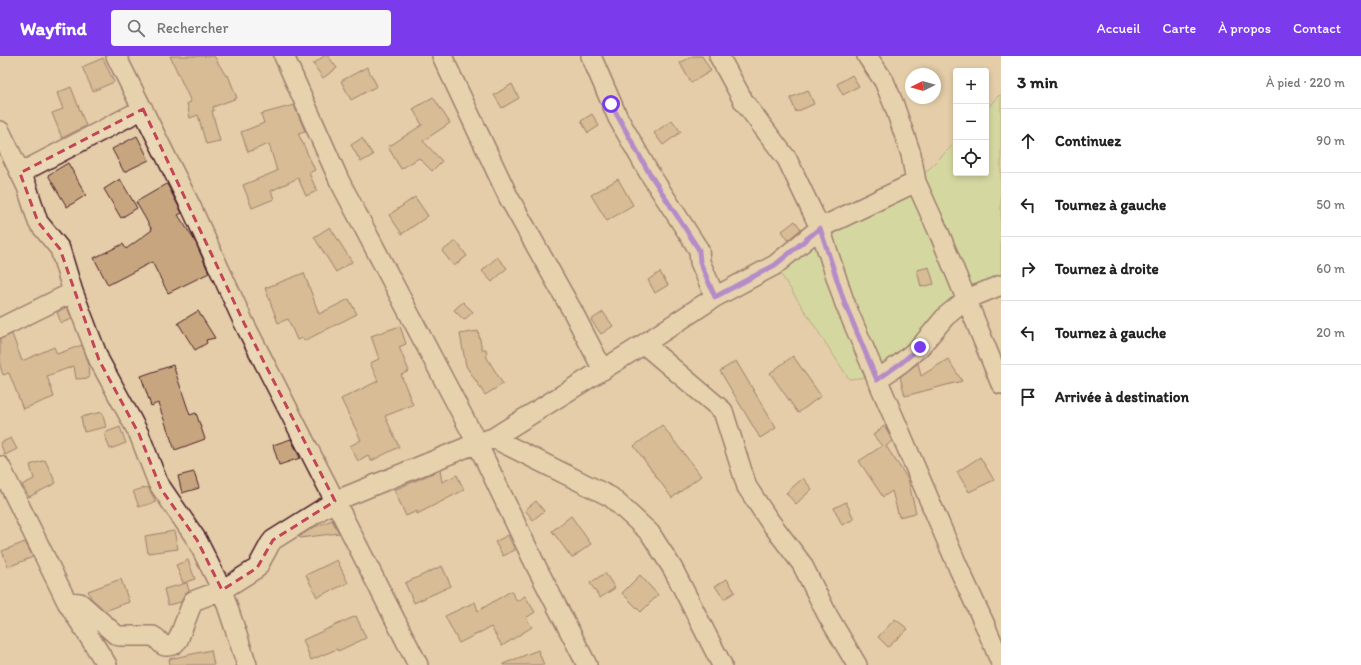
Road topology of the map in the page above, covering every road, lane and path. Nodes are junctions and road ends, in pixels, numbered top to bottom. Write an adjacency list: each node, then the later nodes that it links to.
1 (116, 56): 7 (street)
2 (284, 56): 21 (street)
3 (442, 56): 18 (street)
4 (591, 56): 14 (street)
5 (719, 56): 11 (street)
6 (867, 56): 10 (street)
7 (143, 109): 9 (street); 23 (street)
8 (0, 130): 9 (street)
9 (20, 173): 13 (street)
10 (916, 182): 11 (street); 15 (street)
11 (820, 228): 14 (street); 19 (street)
12 (1001, 285): 15 (street)
13 (74, 292): 16 (street); 24 (street)
14 (715, 297): 17 (street)
15 (967, 299): 19 (street); 20 (street)
16 (0, 328)
17 (644, 344): 18 (street); 32 (street)
18 (603, 370): 21 (street)
19 (877, 380): 26 (street)
20 (1001, 384)
21 (485, 440): 23 (street); 30 (street); 31 (street)
22 (0, 466): 25 (street)
23 (335, 501): 24 (street); 29 (street)
24 (222, 590): 25 (street); 28 (street)
25 (67, 602): 27 (street)
26 (1001, 663)
27 (107, 665)
28 (247, 665)
29 (418, 665)
30 (587, 665)
31 (722, 665)
32 (857, 665)

